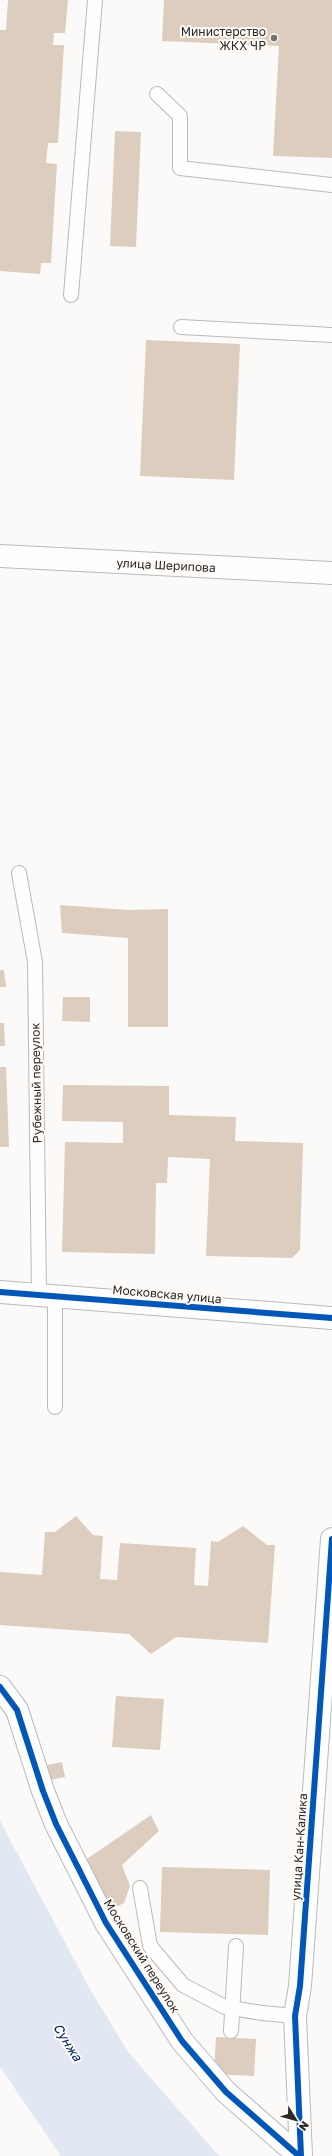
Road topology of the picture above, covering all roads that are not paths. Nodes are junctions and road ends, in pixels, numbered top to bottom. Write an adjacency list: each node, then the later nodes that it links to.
1 (95, 0): 4 (lane)
2 (157, 94): 3 (lane)
3 (332, 185)
4 (71, 295)
5 (181, 327): 6 (lane)
6 (332, 335)
7 (0, 556): 8 (street, улица Шерипова)
8 (332, 573)
9 (19, 873): 11 (lane, Рубежный переулок)
10 (0, 1292): 11 (street, Московская улица)
11 (47, 1296): 12 (street, Московская улица); 13 (lane, Рубежный переулок)
12 (332, 1318)
13 (55, 1407)
14 (332, 1539): 19 (street, улица Кан-Калика)
15 (0, 1687): 21 (street, Московский переулок)
16 (140, 1888): 18 (lane)
17 (236, 1946): 18 (lane)
18 (234, 2008): 19 (lane); 20 (lane)
19 (295, 2016): 21 (street, улица Кан-Калика)
20 (231, 2031)
21 (300, 2156)

